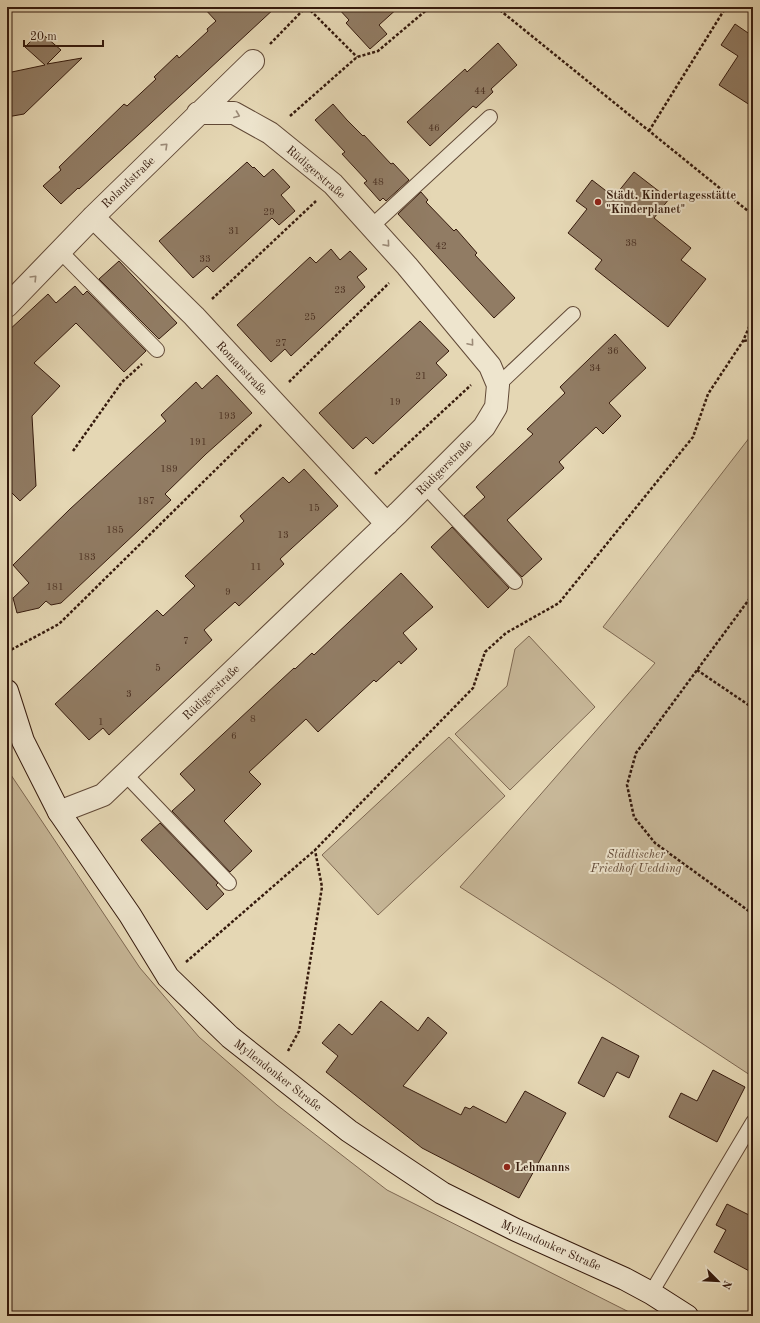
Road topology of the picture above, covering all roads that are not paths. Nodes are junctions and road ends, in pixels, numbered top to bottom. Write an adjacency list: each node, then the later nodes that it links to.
1 (254, 61): 2 (street, Rolandstraße)
2 (198, 114): 4 (street, Rolandstraße, one-way to 2); 5 (street, Rüdigerstraße, one-way to 5)
3 (490, 117): 5 (lane)
4 (93, 217): 6 (street, Rolandstraße); 12 (street, Romanstraße)
5 (372, 226): 10 (street, Rüdigerstraße, one-way to 10)
6 (60, 251): 7 (street, Rolandstraße, one-way to 6); 9 (lane)
7 (7, 306)
8 (573, 314): 10 (lane)
9 (157, 350)
10 (494, 376): 11 (street, Rüdigerstraße)
11 (425, 486): 12 (street, Rüdigerstraße); 13 (lane)
12 (387, 524): 15 (street, Rüdigerstraße)
13 (515, 582)
14 (7, 691): 16 (street, Myllendonker Straße)
15 (125, 774): 16 (street, Rüdigerstraße); 17 (lane)
16 (59, 812): 19 (street, Myllendonker Straße)
17 (229, 883)
18 (753, 1122): 19 (lane)
19 (651, 1293): 20 (street, Myllendonker Straße)
20 (687, 1316)

